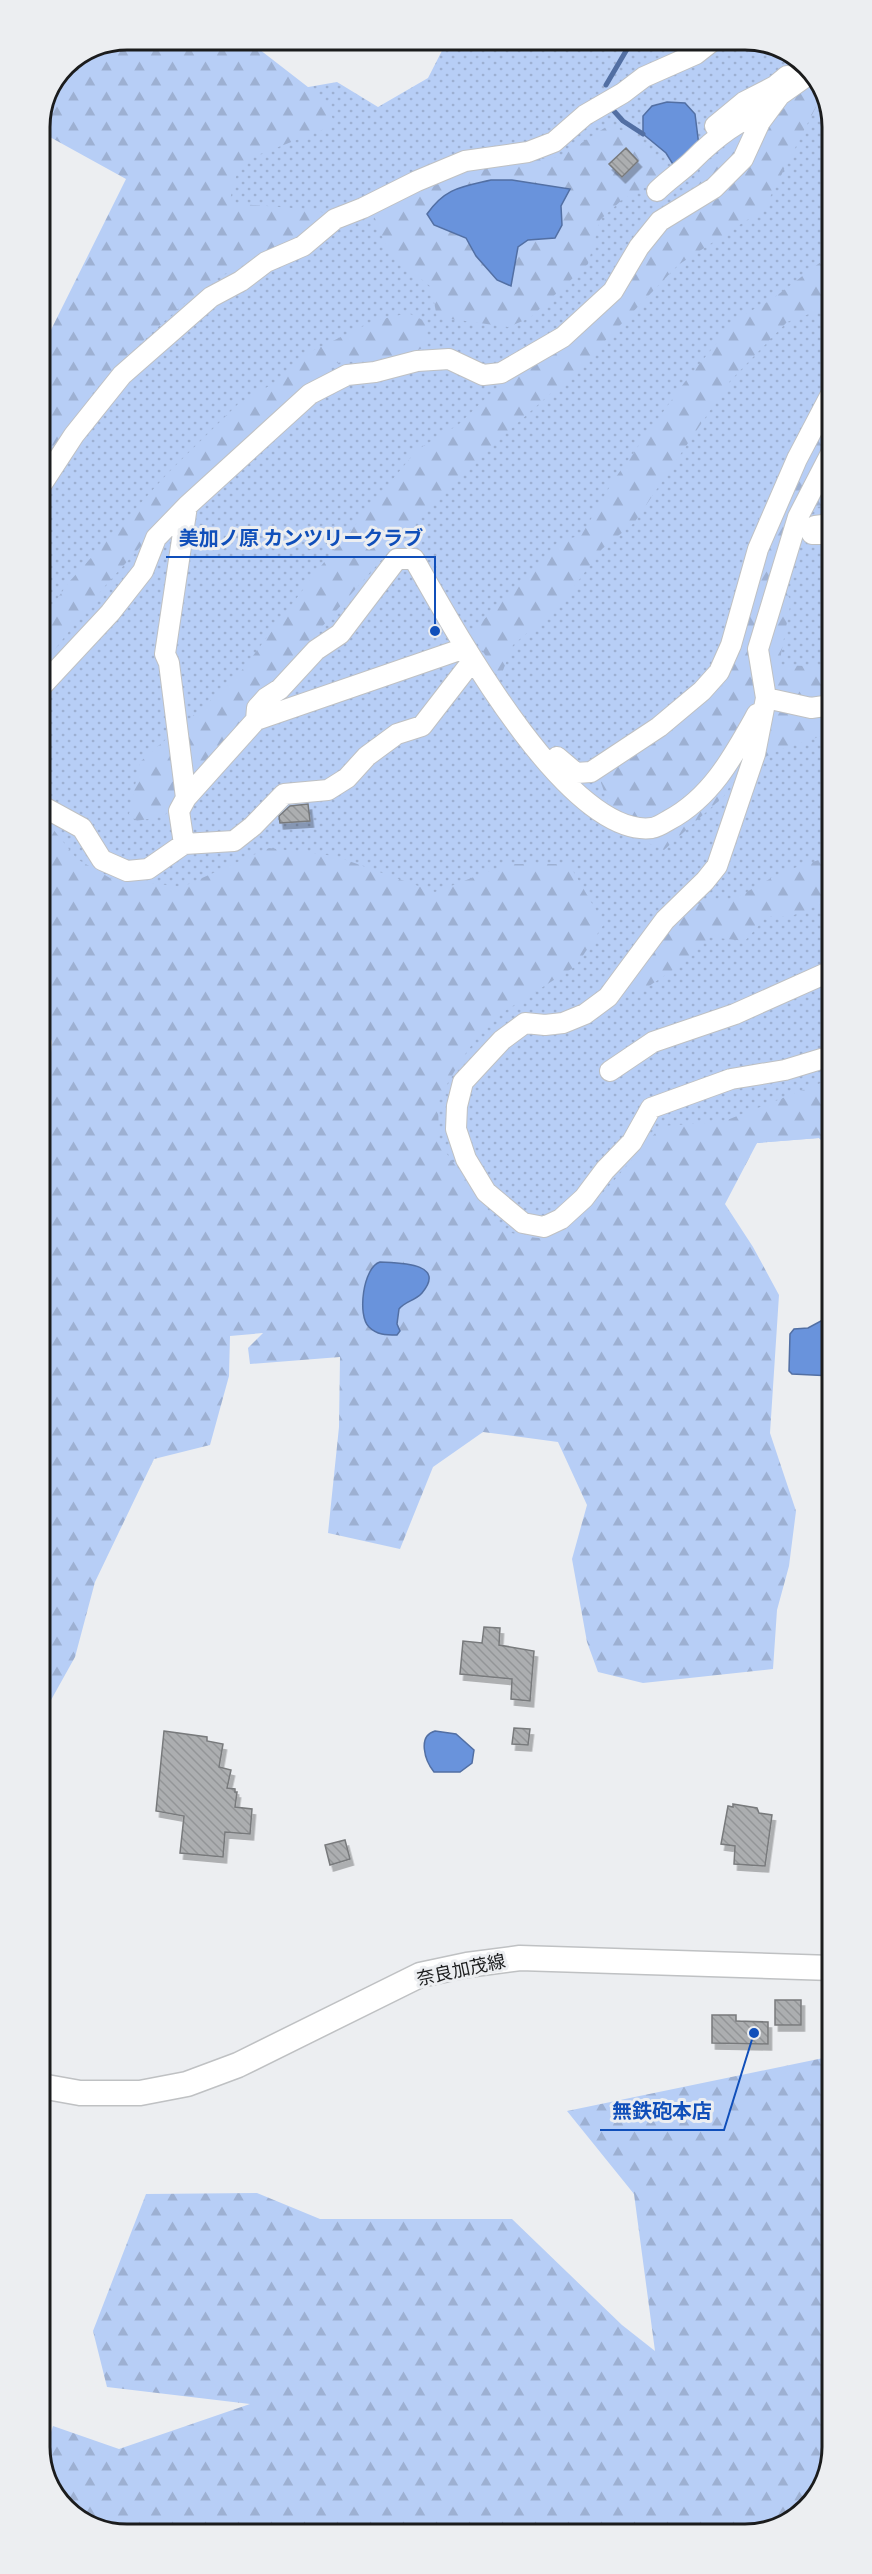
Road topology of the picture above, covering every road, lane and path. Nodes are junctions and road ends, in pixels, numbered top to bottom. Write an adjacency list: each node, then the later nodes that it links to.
1 (701, 50): 9 (lane)
2 (796, 69): 5 (lane)
3 (804, 78): 4 (lane)
4 (768, 111): 5 (lane); 10 (lane)
5 (705, 146): 6 (lane)
6 (657, 191)
7 (822, 411): 16 (lane)
8 (822, 470): 15 (lane)
9 (49, 474)
10 (187, 506): 14 (lane); 19 (lane)
11 (822, 525): 12 (lane)
12 (822, 534)
13 (469, 654): 16 (lane); 18 (lane); 18 (lane); 21 (lane)
14 (49, 678)
15 (766, 698): 16 (lane); 17 (lane); 23 (lane)
16 (504, 704)
17 (822, 706)
18 (256, 720): 19 (lane)
19 (186, 798): 21 (lane)
20 (49, 810): 21 (lane)
21 (184, 844)
22 (822, 975): 24 (lane)
23 (822, 1059)
24 (610, 1071)
25 (822, 1968): 26 (main road, 奈良加茂線)
26 (49, 2087)

